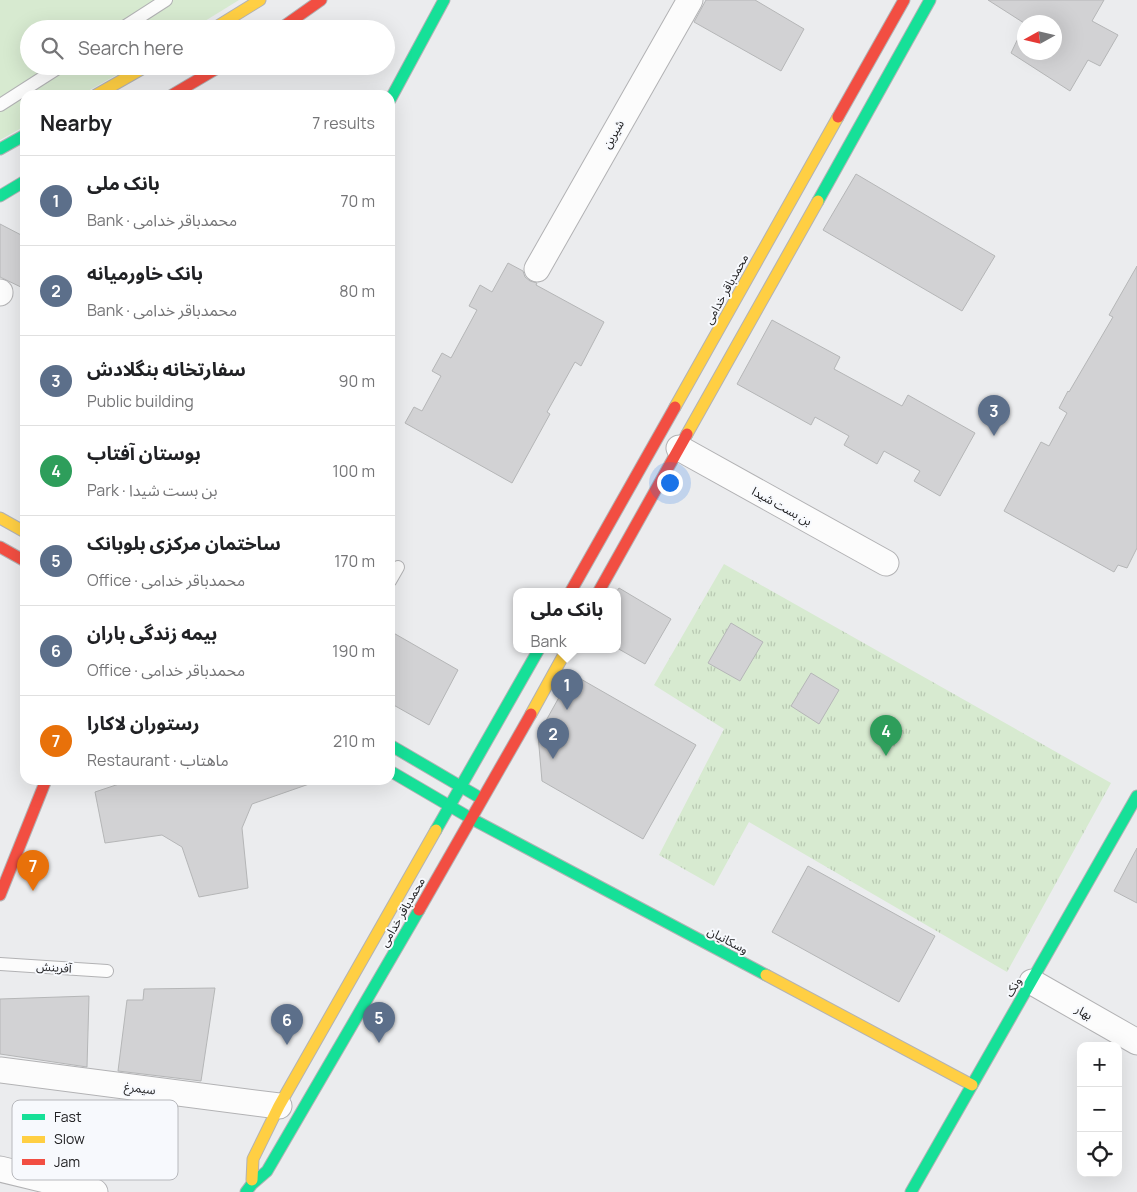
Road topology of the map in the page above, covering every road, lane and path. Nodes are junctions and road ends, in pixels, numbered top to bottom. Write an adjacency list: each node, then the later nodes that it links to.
1 (166, 0): 8 (lane)
2 (260, 0): 9 (main road)
3 (444, 0): 17 (main road)
4 (690, 0): 24 (street, شیرین)
5 (904, 0): 28 (main road, محمدباقر خدامی)
6 (930, 0): 25 (main road, محمدباقر خدامی)
7 (317, 3): 10 (main road)
8 (135, 20)
9 (228, 20)
10 (293, 20)
11 (47, 75): 14 (lane)
12 (130, 75): 15 (main road)
13 (206, 75): 16 (main road)
14 (23, 90)
15 (105, 90)
16 (180, 90)
17 (395, 91)
18 (20, 92): 19 (lane)
19 (0, 105)
20 (20, 138): 21 (main road)
21 (0, 149)
22 (20, 184): 23 (main road)
23 (0, 196)
24 (537, 269)
25 (679, 448): 28 (main road, محمدباقر خدامی); 31 (street, بن بست شیدا)
26 (0, 518): 27 (main road)
27 (20, 529)
28 (612, 544): 34 (main road, محمدباقر خدامی); 35 (main road, محمدباقر خدامی)
29 (0, 547): 30 (main road)
30 (20, 558)
31 (886, 563)
32 (398, 567): 33 (lane)
33 (395, 572)
34 (575, 588)
35 (600, 588)
36 (537, 653): 41 (main road, محمدباقر خدامی)
37 (565, 653): 43 (main road, محمدباقر خدامی)
38 (395, 748): 41 (main road)
39 (395, 774): 44 (main road, وسکانیان)
40 (44, 785): 46 (main road)
41 (461, 787): 43 (main road); 44 (main road, محمدباقر خدامی)
42 (1137, 796): 50 (main road, ونک)
43 (483, 800): 45 (main road, محمدباقر خدامی)
44 (451, 806): 45 (main road, وسکانیان); 47 (main road, محمدباقر خدامی)
45 (472, 819): 47 (main road, محمدباقر خدامی); 53 (main road, وسکانیان)
46 (0, 895)
47 (412, 898): 54 (main road, محمدباقر خدامی); 56 (main road, محمدباقر خدامی)
48 (0, 964): 49 (lane, آفرینش)
49 (107, 971)
50 (1032, 982): 51 (street, بهار); 53 (main road, ونک)
51 (1137, 1042)
52 (0, 1070): 54 (street, سیمرغ)
53 (972, 1085): 58 (main road, ونک)
54 (279, 1106): 56 (main road, محمدباقر خدامی)
55 (45, 1180): 57 (street)
56 (249, 1188)
57 (95, 1192)
58 (911, 1192)

